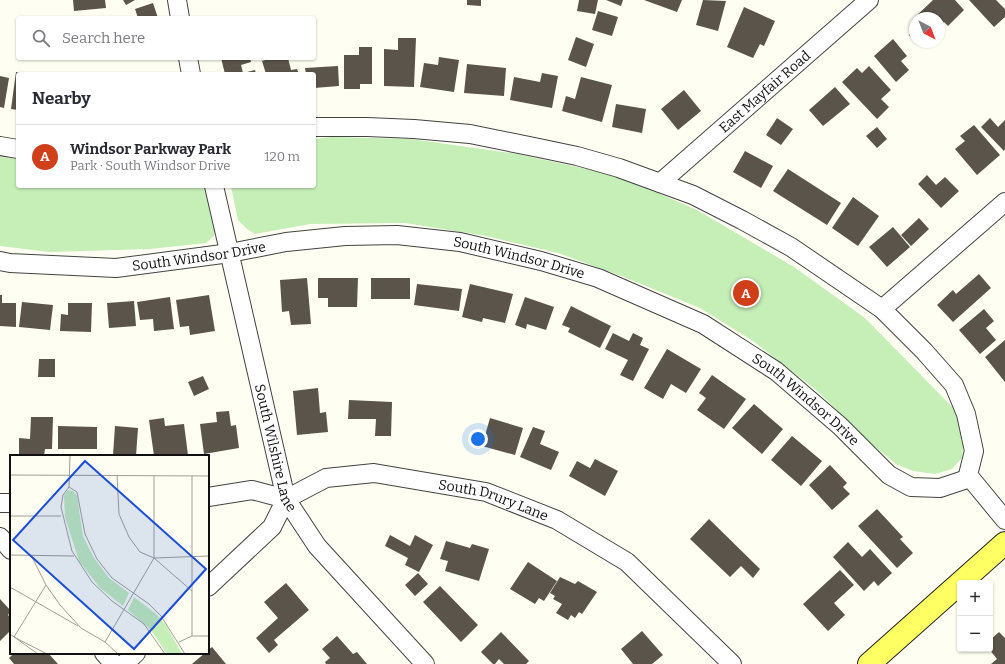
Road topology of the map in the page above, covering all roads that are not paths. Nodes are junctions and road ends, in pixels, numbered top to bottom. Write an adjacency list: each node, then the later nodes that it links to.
1 (176, 0): 3 (street)
2 (860, 2): 9 (street, East Mayfair Road)
3 (180, 16)
4 (188, 60): 5 (street)
5 (191, 72)
6 (316, 127): 9 (street)
7 (0, 146): 8 (street)
8 (16, 149)
9 (660, 183): 14 (street)
10 (214, 188): 12 (street, South Wilshire Lane)
11 (1005, 202): 14 (street)
12 (230, 253): 13 (street, South Windsor Drive); 15 (street, South Windsor Drive); 17 (street, South Wilshire Lane)
13 (0, 261)
14 (882, 309): 15 (street)
15 (970, 478): 18 (street)
16 (209, 497): 17 (street)
17 (286, 499): 22 (street); 27 (street, South Wilshire Lane); 28 (street, South Drury Lane)
18 (1005, 520)
19 (0, 537): 21 (street)
20 (1005, 543): 29 (main road)
21 (10, 549)
22 (209, 586)
23 (105, 654): 25 (street)
24 (135, 654): 26 (street)
25 (114, 664)
26 (124, 664)
27 (425, 664)
28 (732, 664)
29 (868, 664)

